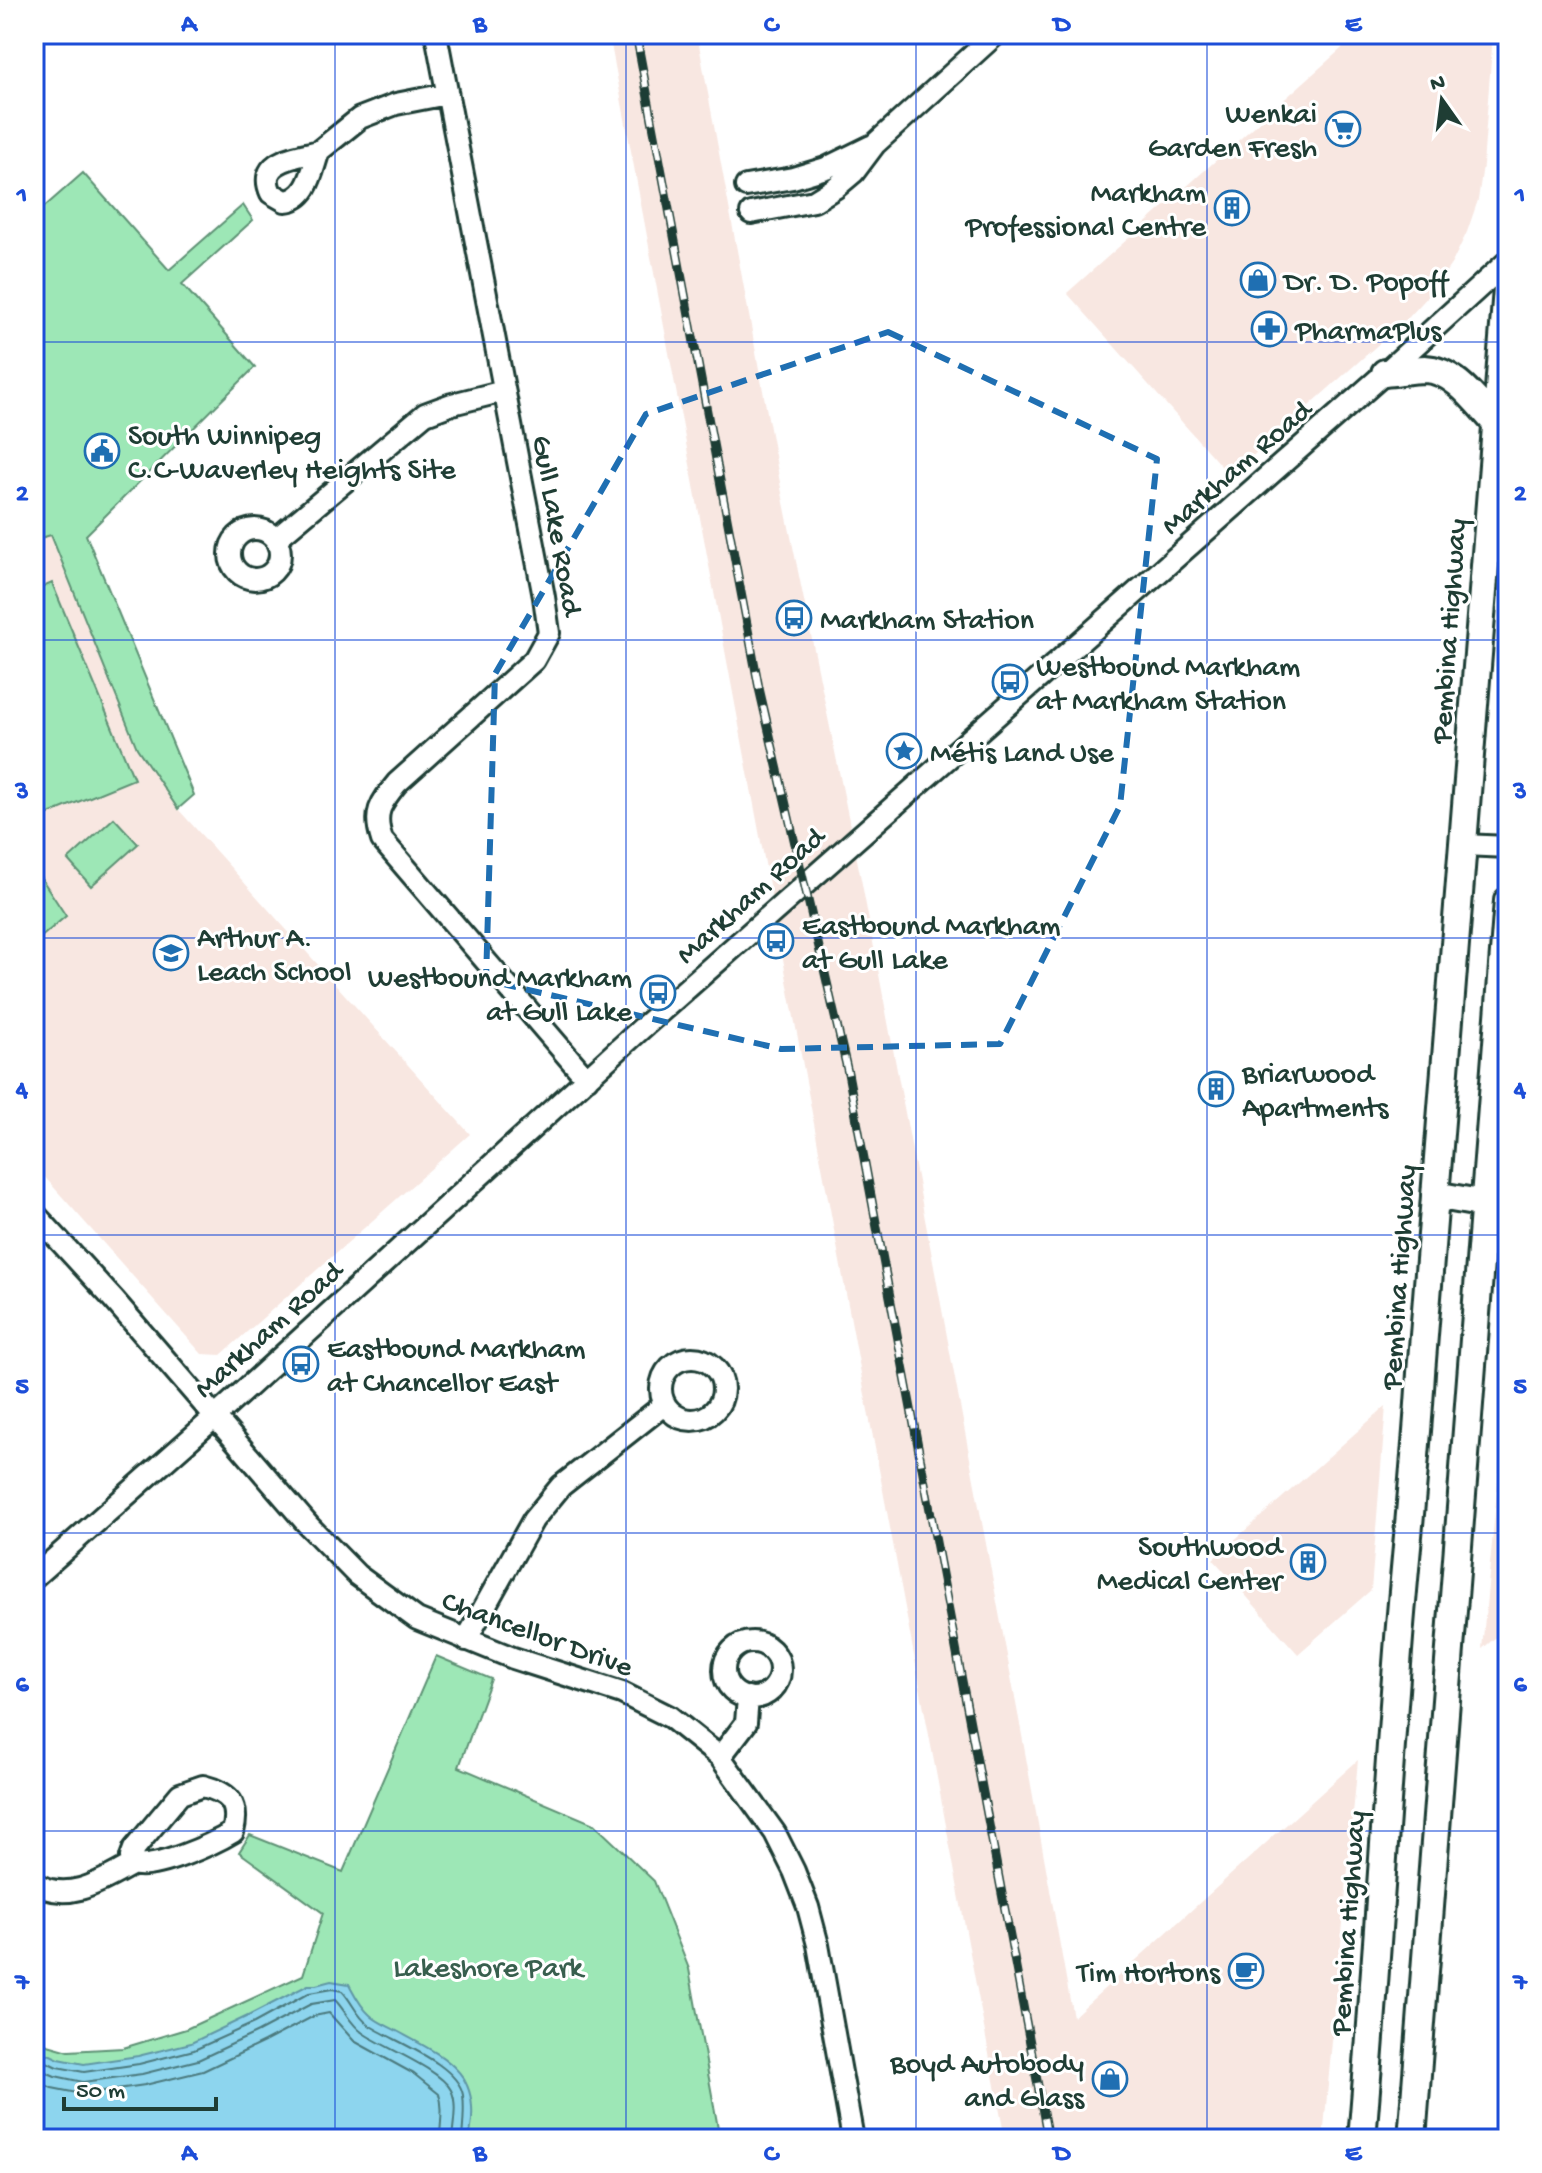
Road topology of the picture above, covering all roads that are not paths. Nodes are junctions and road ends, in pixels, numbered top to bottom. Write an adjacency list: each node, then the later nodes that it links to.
1 (436, 34): 3 (street, Gull Lake Road)
2 (996, 34): 4 (street)
3 (447, 94): 5 (street); 11 (street, Gull Lake Road)
4 (875, 144): 6 (street); 7 (street)
5 (319, 151)
6 (746, 186)
7 (751, 213)
8 (1508, 261): 10 (street, Markham Road)
9 (1508, 276): 12 (main road, Pembina Highway)
10 (1385, 373): 12 (main road); 18 (street, Markham Road)
11 (504, 391): 13 (street); 18 (street, Gull Lake Road)
12 (1496, 423): 14 (main road, Pembina Highway)
13 (276, 539)
14 (1463, 845): 15 (street); 19 (main road, Pembina Highway)
15 (1508, 847)
16 (1508, 901): 17 (main road)
17 (1506, 940): 20 (main road)
18 (587, 1079): 23 (street, Markham Road)
19 (1435, 1195): 20 (main road); 31 (main road, Pembina Highway)
20 (1485, 1204): 32 (main road)
21 (34, 1213): 23 (street, Chancellor Drive)
22 (665, 1404): 25 (street)
23 (215, 1417): 24 (street, Markham Road); 25 (street, Chancellor Drive)
24 (34, 1577)
25 (466, 1640): 27 (street, Chancellor Drive)
26 (748, 1697): 27 (street)
27 (720, 1757): 30 (street, Chancellor Drive)
28 (133, 1864): 28 (street); 29 (street)
29 (34, 1882)
30 (853, 2139)
31 (1362, 2139)
32 (1412, 2139)

